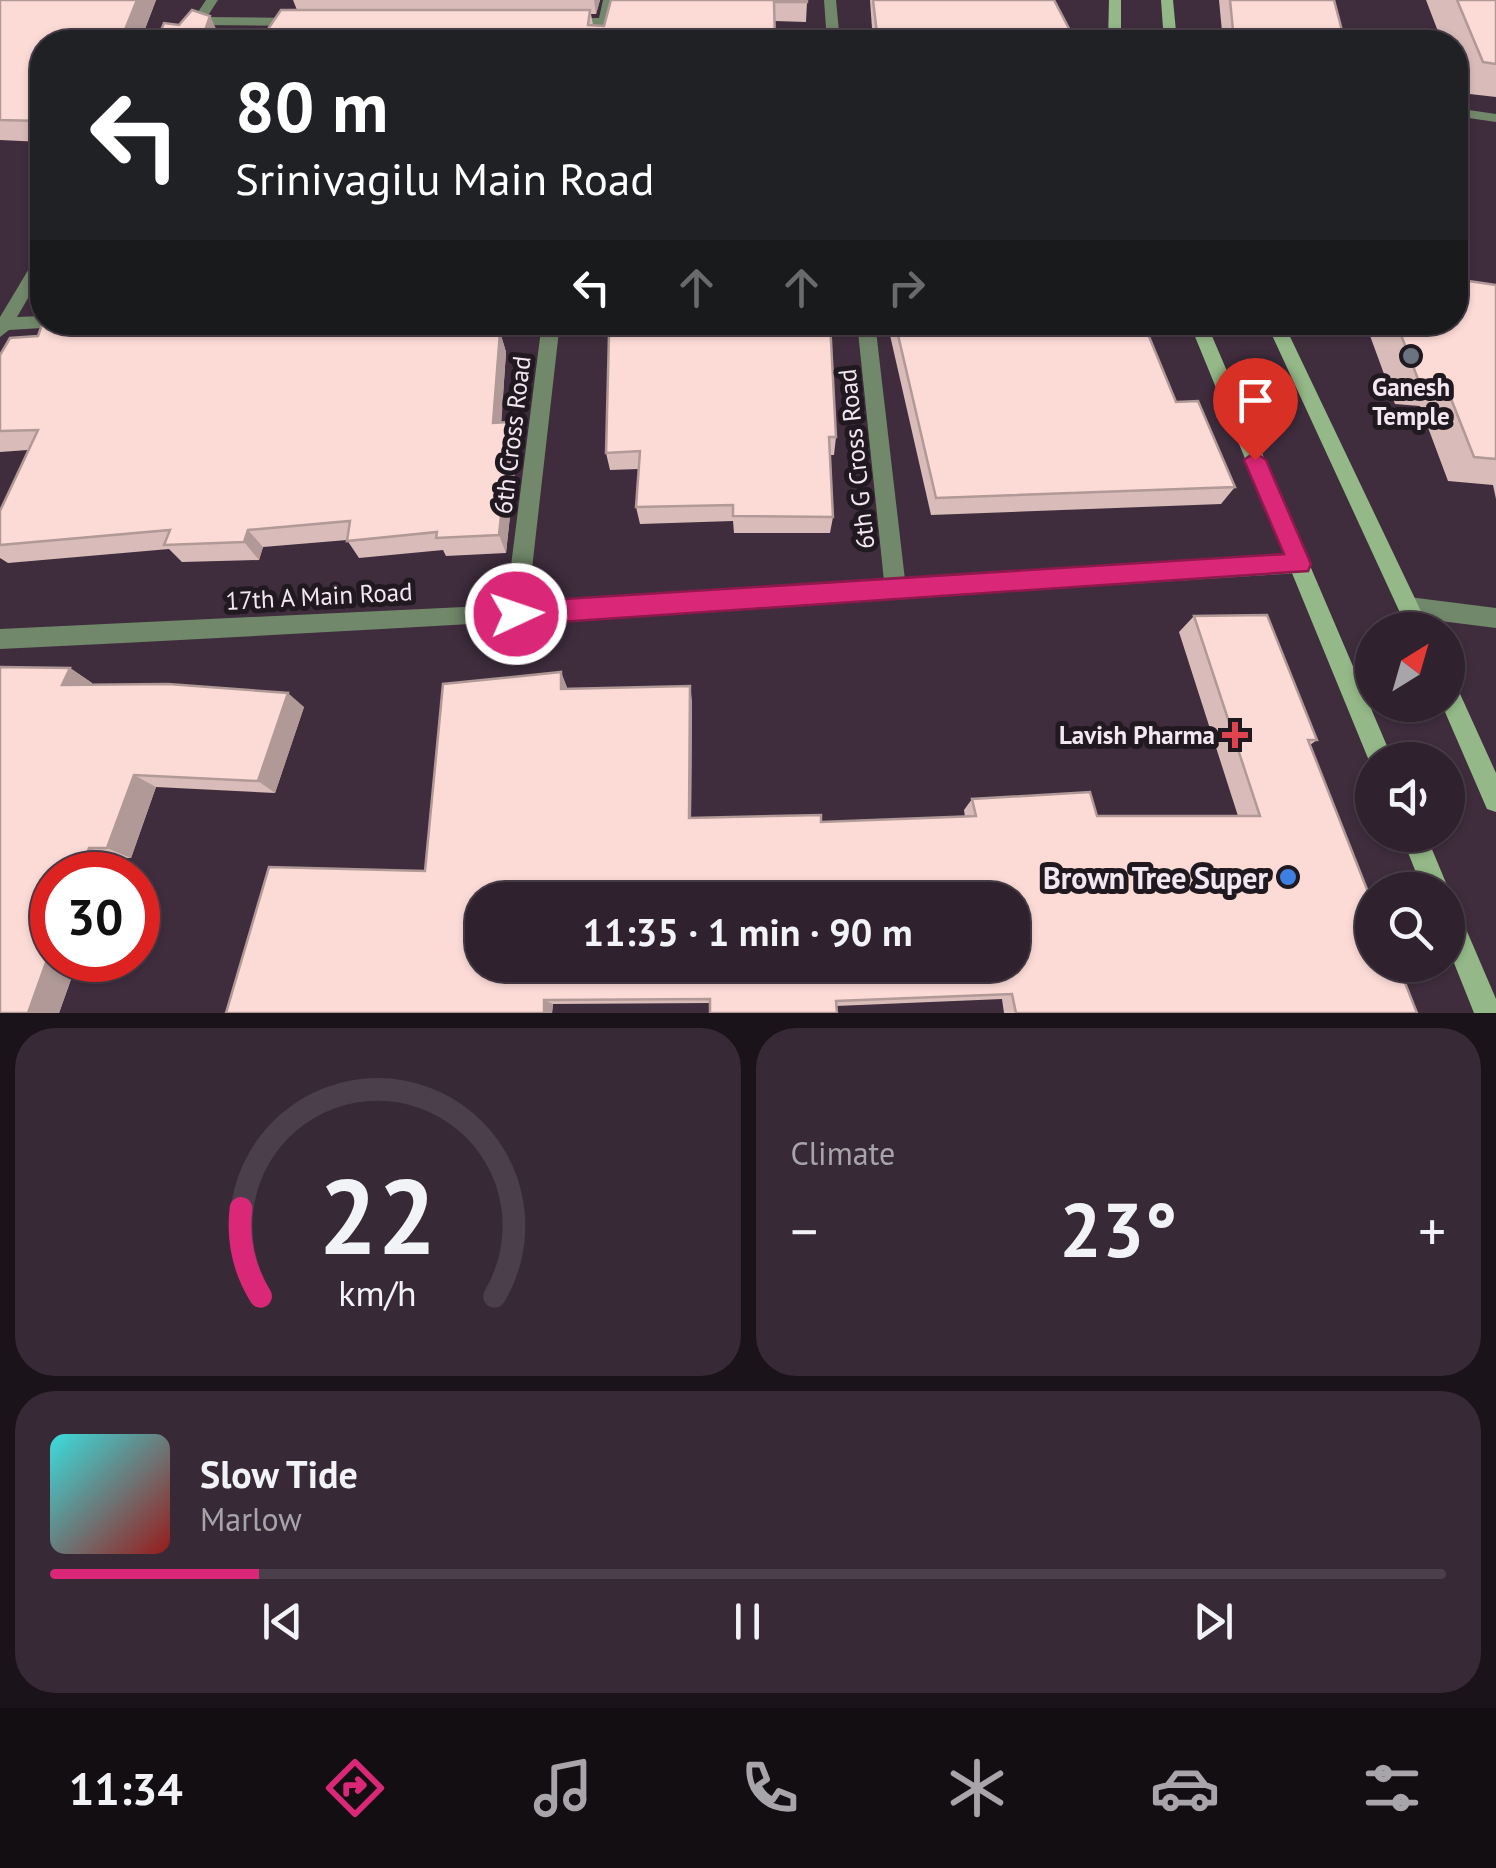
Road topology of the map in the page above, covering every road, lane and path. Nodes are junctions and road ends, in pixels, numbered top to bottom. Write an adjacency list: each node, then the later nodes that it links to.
1 (212, 0): 6 (street)
2 (610, 0): 9 (street)
3 (830, 0): 12 (street)
4 (1114, 0): 13 (main road)
5 (1168, 0): 14 (main road)
6 (198, 22): 7 (street); 10 (street)
7 (314, 22)
8 (547, 22): 9 (street)
9 (606, 22): 11 (street)
10 (192, 30)
11 (604, 30)
12 (833, 30)
13 (1115, 30)
14 (1170, 30)
15 (1468, 114): 16 (street)
16 (1496, 118)
17 (30, 281): 19 (street)
18 (30, 324): 19 (street)
19 (2, 327)
20 (548, 335): 28 (street, 6th Cross Road)
21 (867, 335): 25 (street, 6th G Cross Road)
22 (1202, 335): 24 (main road)
23 (1280, 335): 26 (main road)
24 (1299, 564): 25 (street, 17th A Main Road); 32 (main road)
25 (896, 590): 28 (street, 17th A Main Road)
26 (1409, 607): 27 (main road); 29 (street)
27 (1411, 612)
28 (516, 614): 30 (street, 17th A Main Road)
29 (1496, 618)
30 (0, 638)
31 (1461, 722): 33 (main road)
32 (1374, 742)
33 (1496, 800)
34 (1465, 958): 35 (main road)
35 (1488, 1013)

